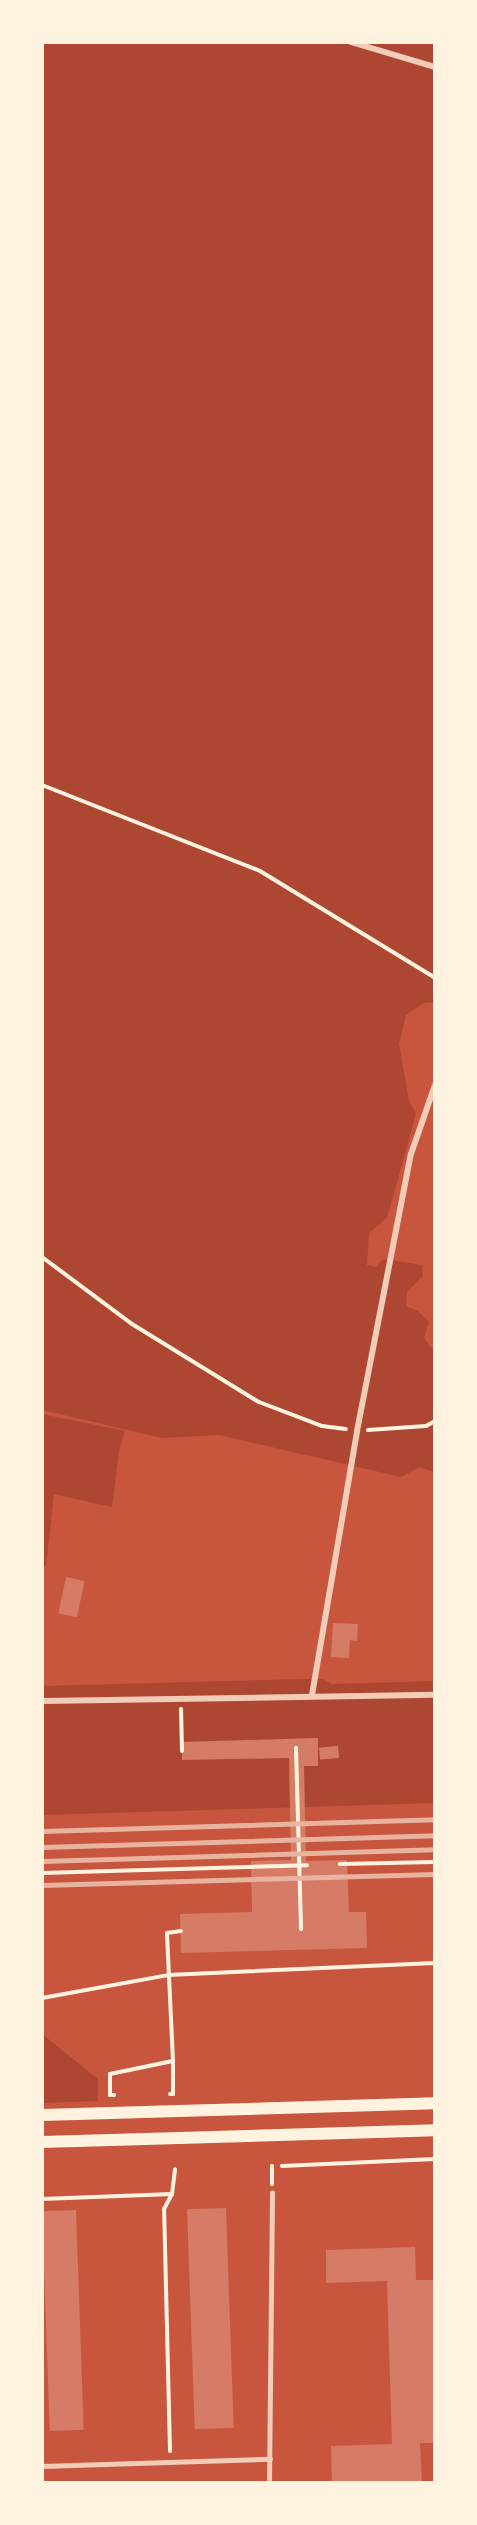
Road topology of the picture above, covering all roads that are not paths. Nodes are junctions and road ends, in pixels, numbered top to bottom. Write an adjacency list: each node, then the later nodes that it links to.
1 (351, 42): 2 (street)
2 (435, 67)
3 (435, 1085): 4 (street)
4 (312, 1695): 5 (street); 6 (street)
5 (435, 1695)
6 (42, 1701)
7 (435, 2103): 8 (main road)
8 (42, 2115)
9 (435, 2130): 10 (main road)
10 (42, 2142)
11 (272, 2193): 12 (lane)
12 (270, 2459): 13 (lane); 14 (lane)
13 (42, 2466)
14 (269, 2483)

